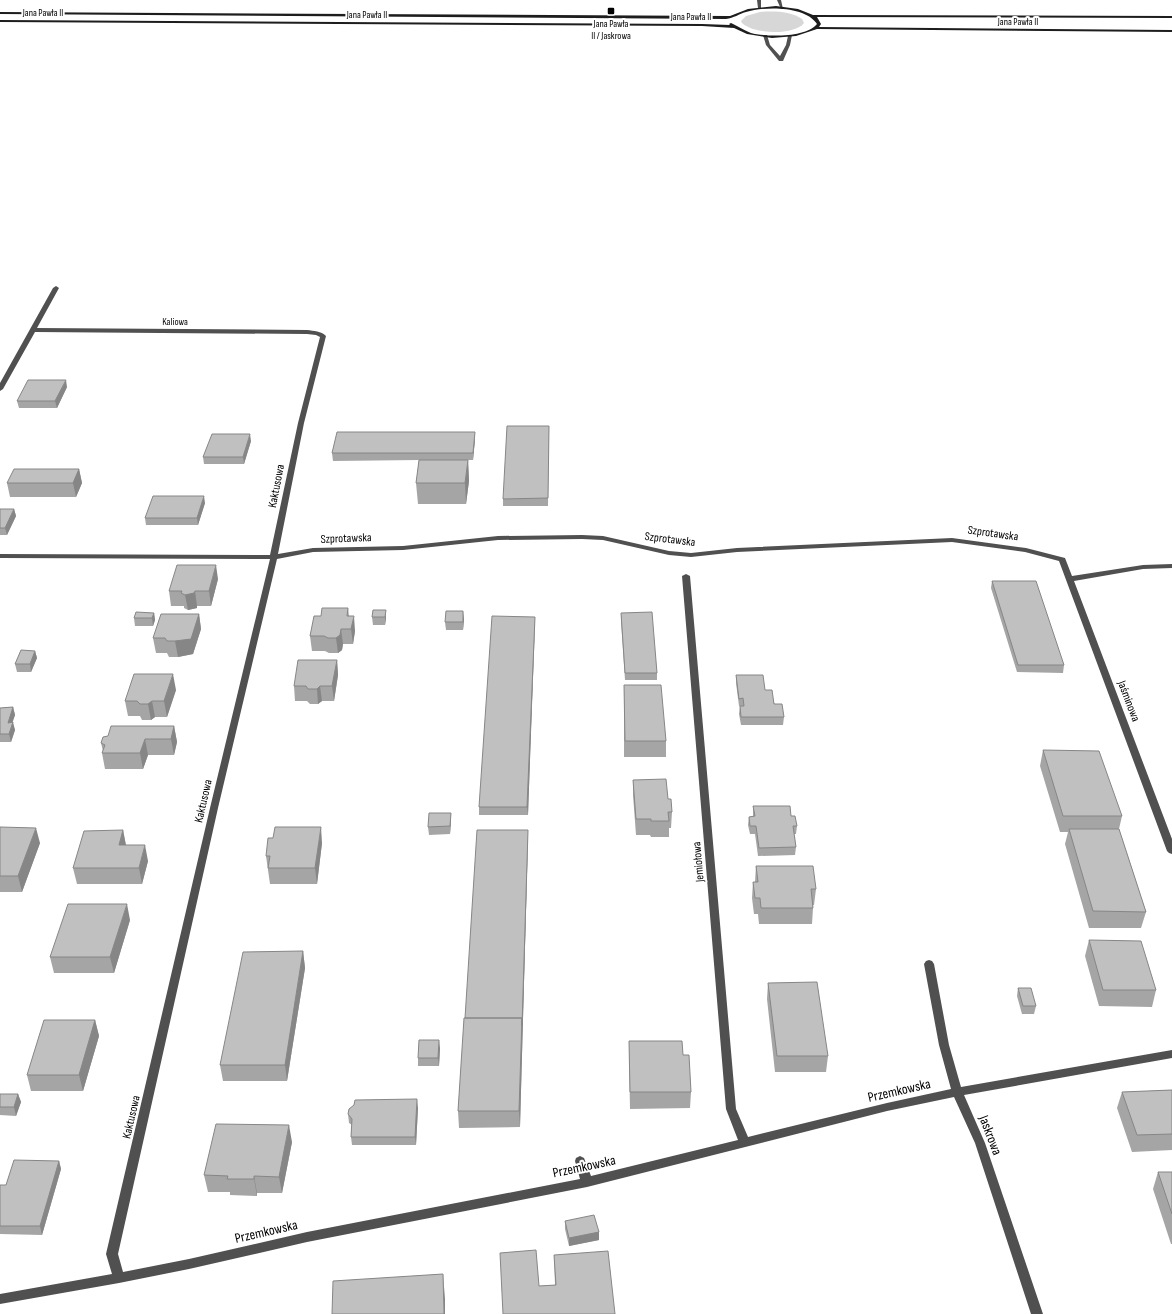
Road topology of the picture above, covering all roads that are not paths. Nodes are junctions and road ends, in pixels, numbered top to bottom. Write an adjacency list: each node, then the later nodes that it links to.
1 (759, 0): 3 (street)
2 (779, 0): 4 (street)
3 (760, 8): 4 (street, Jana Pawła II); 7 (street, Jana Pawła II)
4 (782, 8): 6 (street, Jana Pawła II)
5 (0, 13): 7 (street, Jana Pawła II)
6 (813, 16): 8 (street, Jana Pawła II); 11 (street)
7 (732, 17): 10 (street)
8 (1172, 17)
9 (0, 21): 10 (street, Jana Pawła II)
10 (734, 27): 13 (street, Jana Pawła II)
11 (816, 28): 12 (street, Jana Pawła II); 14 (street, Jana Pawła II)
12 (1172, 31)
13 (765, 36): 14 (street, Jana Pawła II); 14 (street)
14 (790, 36)
15 (56, 288): 16 (street)
16 (33, 330): 17 (street, Kaliowa); 18 (street)
17 (317, 333): 20 (street, Kaktusowa)
18 (0, 388)
19 (0, 556): 20 (street, Szprotawska)
20 (274, 557): 21 (street, Szprotawska); 32 (street, Kaktusowa)
21 (1062, 560): 24 (street, Jaśminowa)
22 (1172, 566): 24 (street)
23 (686, 576): 29 (street, Jemiołowa)
24 (1070, 579): 25 (street, Jaśminowa)
25 (1172, 851)
26 (929, 964): 28 (street, Jaskrowa)
27 (1172, 1054): 28 (street, Przemkowska)
28 (957, 1092): 29 (street, Przemkowska); 34 (street, Jaskrowa)
29 (745, 1143): 31 (street, Przemkowska)
30 (580, 1161): 31 (street)
31 (587, 1182): 32 (street, Przemkowska)
32 (119, 1278): 33 (street, Przemkowska)
33 (0, 1299)
34 (1037, 1314)

